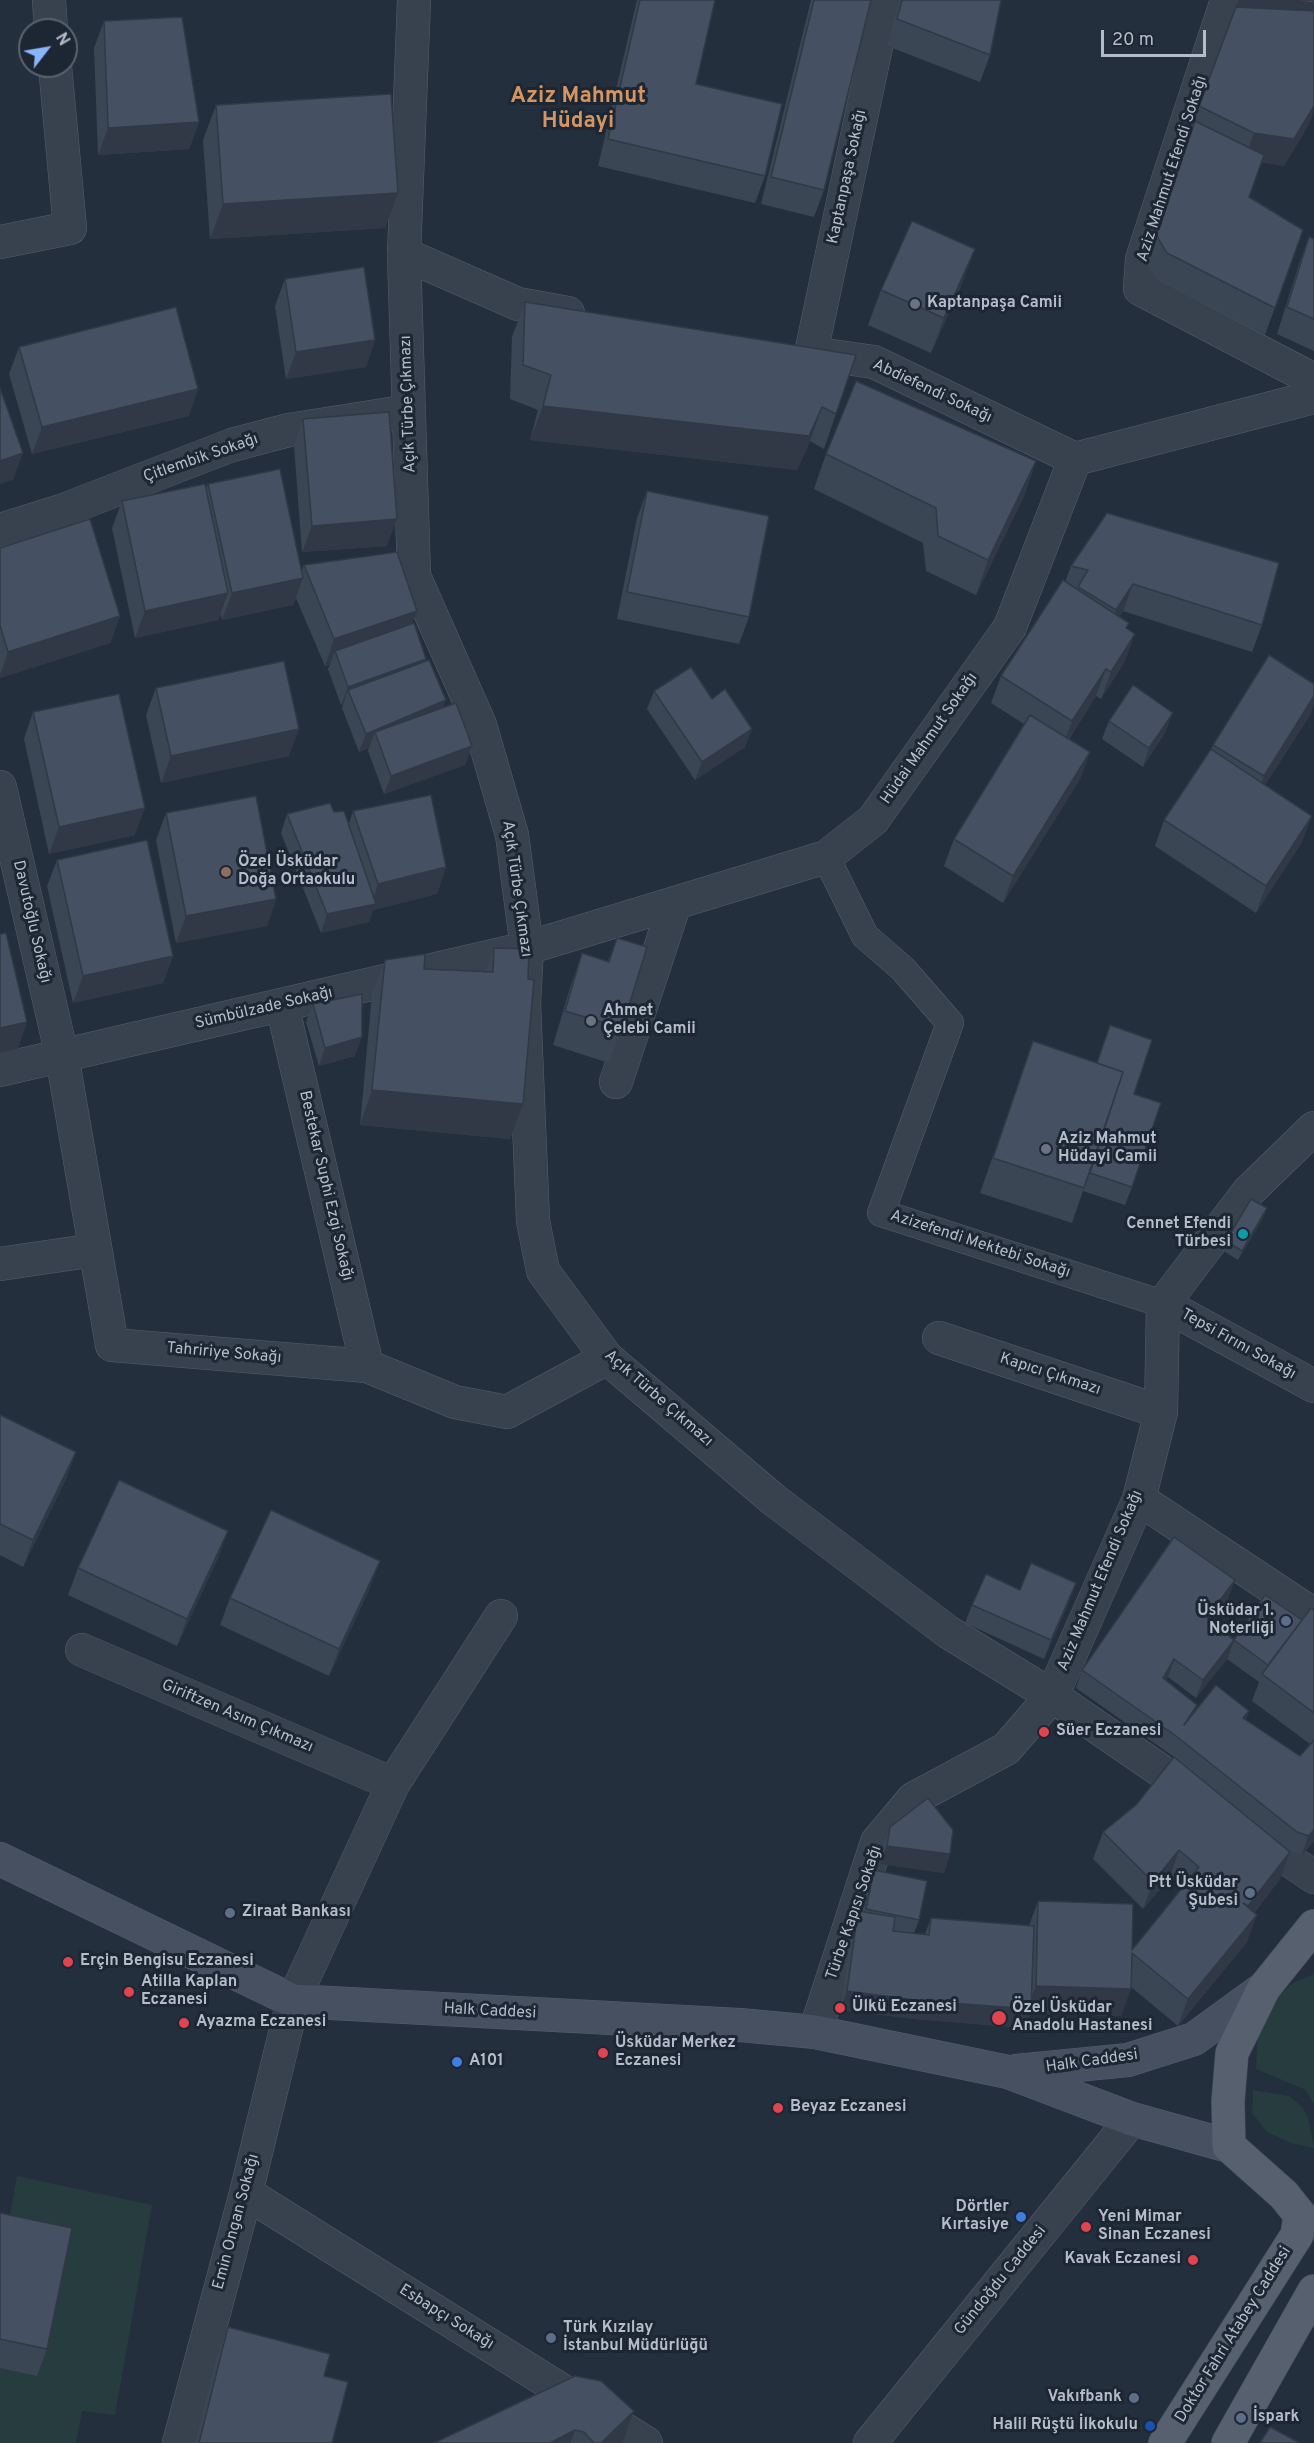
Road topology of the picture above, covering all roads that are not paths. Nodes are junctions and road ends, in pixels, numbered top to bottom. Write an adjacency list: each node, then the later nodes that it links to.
1 (49, 0): 5 (street)
2 (414, 0): 8 (street, Açık Türbe Çıkmazı)
3 (886, 0): 10 (street, Kaptanpaşa Sokağı)
4 (1227, 0): 11 (street, Aziz Mahmut Efendi Sokağı)
5 (50, 18)
6 (56, 78): 7 (street)
7 (0, 242)
8 (404, 255): 9 (street); 13 (street, Açık Türbe Çıkmazı)
9 (600, 318)
10 (799, 351): 14 (street, Abdiefendi Sokağı)
11 (1314, 380)
12 (1314, 397): 14 (street)
13 (409, 411): 15 (street, Çitlembik Sokağı); 19 (street, Açık Türbe Çıkmazı)
14 (1075, 459): 17 (street, Hüdai Mahmut Sokağı)
15 (0, 530)
16 (0, 787): 21 (street, Davutoğlu Sokağı)
17 (826, 857): 18 (street, Hüdai Mahmut Sokağı); 27 (street, Azizefendi Mektebi Sokağı)
18 (675, 903): 19 (street, Hüdai Mahmut Sokağı); 23 (street)
19 (527, 948): 20 (street, Sümbülzade Sokağı); 29 (street, Açık Türbe Çıkmazı)
20 (282, 1005): 21 (street, Sümbülzade Sokağı); 30 (street, Bestekar Suphi Ezgi Sokağı)
21 (62, 1056): 22 (street, Sümbülzade Sokağı); 25 (street, Tahririye Sokağı)
22 (0, 1070)
23 (616, 1082)
24 (1314, 1128): 27 (street)
25 (95, 1250): 26 (street); 30 (street, Tahririye Sokağı)
26 (0, 1264)
27 (1162, 1304): 31 (street, Tepsi Fırını Sokağı); 32 (street, Aziz Mahmut Efendi Sokağı)
28 (939, 1338): 32 (street, Kapıcı Çıkmazı)
29 (607, 1358): 30 (street, Tahririye Sokağı); 37 (street, Açık Türbe Çıkmazı)
30 (367, 1366)
31 (1314, 1386)
32 (1161, 1412): 33 (street, Aziz Mahmut Efendi Sokağı)
33 (1139, 1499): 35 (street); 37 (street, Aziz Mahmut Efendi Sokağı)
34 (501, 1616): 38 (street)
35 (1314, 1616)
36 (82, 1650): 38 (street, Giriftzen Asım Çıkmazı)
37 (1052, 1696): 40 (street, Açık Türbe Çıkmazı); 45 (street, Türbe Kapısı Sokağı)
38 (393, 1784): 44 (street)
39 (0, 1859): 44 (main road, Halk Caddesi)
40 (1314, 1877)
41 (1314, 1926): 43 (main road)
42 (1314, 1959): 43 (main road)
43 (1264, 1988): 46 (main road, Halk Caddesi); 48 (main road)
44 (293, 2001): 45 (main road, Halk Caddesi); 49 (street, Emin Ongan Sokağı)
45 (815, 2032): 46 (main road, Halk Caddesi)
46 (1008, 2072): 47 (main road, Halk Caddesi)
47 (1132, 2119): 48 (main road, Halk Caddesi); 54 (street, Gündoğdu Caddesi)
48 (1229, 2146): 50 (main road, Doktor Fahri Atabey Caddesi)
49 (246, 2193): 52 (street, Emin Ongan Sokağı); 53 (street, Esbapçı Sokağı)
50 (1299, 2196): 55 (main road, Doktor Fahri Atabey Caddesi)
51 (1314, 2291): 56 (main road)
52 (179, 2443)
53 (646, 2443)
54 (870, 2443)
55 (1165, 2443)
56 (1228, 2443)

